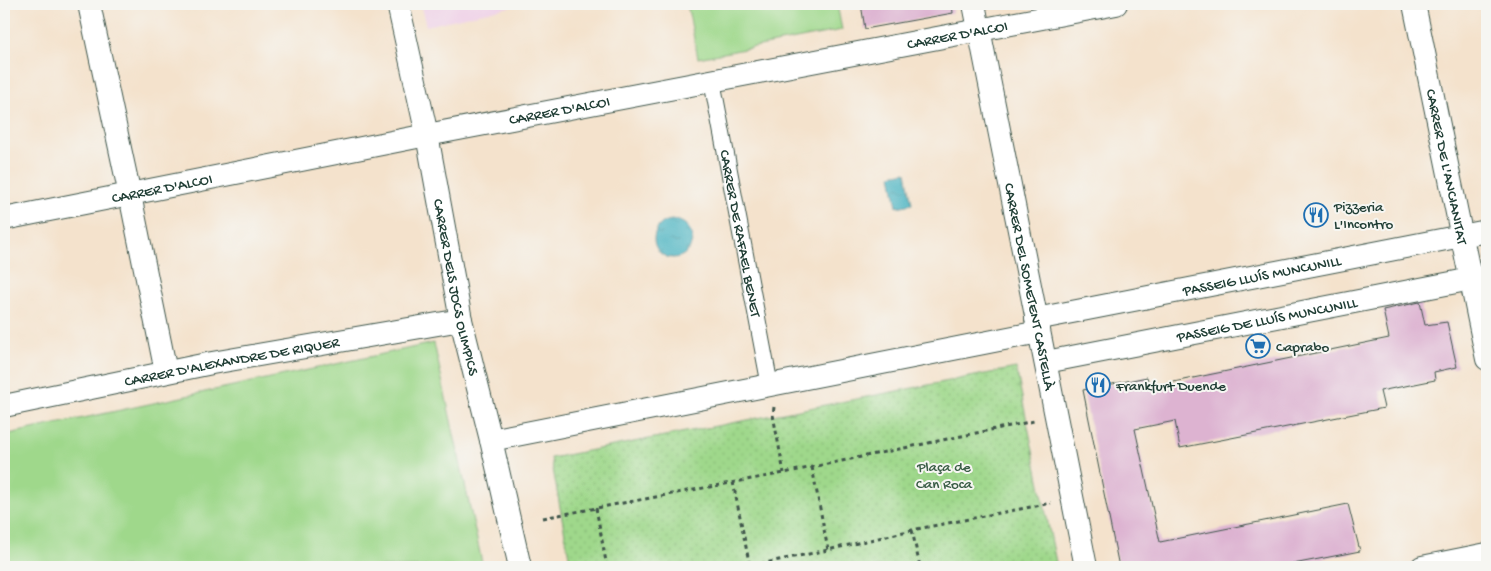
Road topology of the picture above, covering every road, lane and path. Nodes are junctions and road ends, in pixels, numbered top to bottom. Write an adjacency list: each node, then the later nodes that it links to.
1 (89, 4): 9 (street)
2 (398, 4): 8 (street, CARRER DELS JOCS OLIMPICS)
3 (974, 4): 6 (street, CARRER DEL SOMETENT CASTELLÀ)
4 (1116, 4): 6 (street, CARRER D'ALCOI)
5 (1414, 4): 12 (street, CARRER DE L'ANCIANITAT)
6 (980, 31): 7 (street, CARRER D'ALCOI); 15 (street, CARRER DEL SOMETENT CASTELLÀ)
7 (712, 81): 8 (street, CARRER D'ALCOI); 19 (street, CARRER DE RAFAEL BENET)
8 (427, 134): 9 (street, CARRER D'ALCOI); 14 (street, CARRER DELS JOCS OLIMPICS)
9 (130, 194): 10 (street, CARRER D'ALCOI); 18 (street)
10 (4, 219)
11 (1487, 231): 12 (street, PASSEIG LLUÍS MUNCUNILL)
12 (1462, 236): 13 (street, CARRER DE L'ANCIANITAT); 15 (street, PASSEIG LLUÍS MUNCUNILL)
13 (1479, 278): 16 (street, CARRER DE L'ANCIANITAT); 17 (street, PASSEIG DE LLUÍS MUNCUNILL)
14 (461, 320): 18 (street, CARRER D'ALEXANDRE DE RIQUER); 22 (street, CARRER DELS JOCS OLIMPICS)
15 (1038, 326): 17 (street, CARRER DEL SOMETENT CASTELLÀ); 19 (street)
16 (1487, 359)
17 (1046, 362): 37 (street, CARRER DEL SOMETENT CASTELLÀ)
18 (166, 372): 20 (street, CARRER D'ALEXANDRE DE RIQUER)
19 (772, 396): 22 (street); 24 (path)
20 (4, 406)
21 (1035, 421): 23 (path)
22 (491, 440): 32 (street, CARRER DELS JOCS OLIMPICS)
23 (812, 467): 24 (path); 30 (path)
24 (784, 473): 25 (path)
25 (733, 482): 27 (path); 35 (path)
26 (1052, 503): 29 (path)
27 (596, 508): 28 (path); 33 (path)
28 (543, 518)
29 (912, 530): 30 (path); 36 (path)
30 (828, 550): 35 (path)
31 (1487, 554): 38 (street)
32 (520, 567)
33 (607, 567)
34 (745, 567): 35 (path)
35 (750, 567)
36 (920, 567)
37 (1086, 567)
38 (1422, 567)

